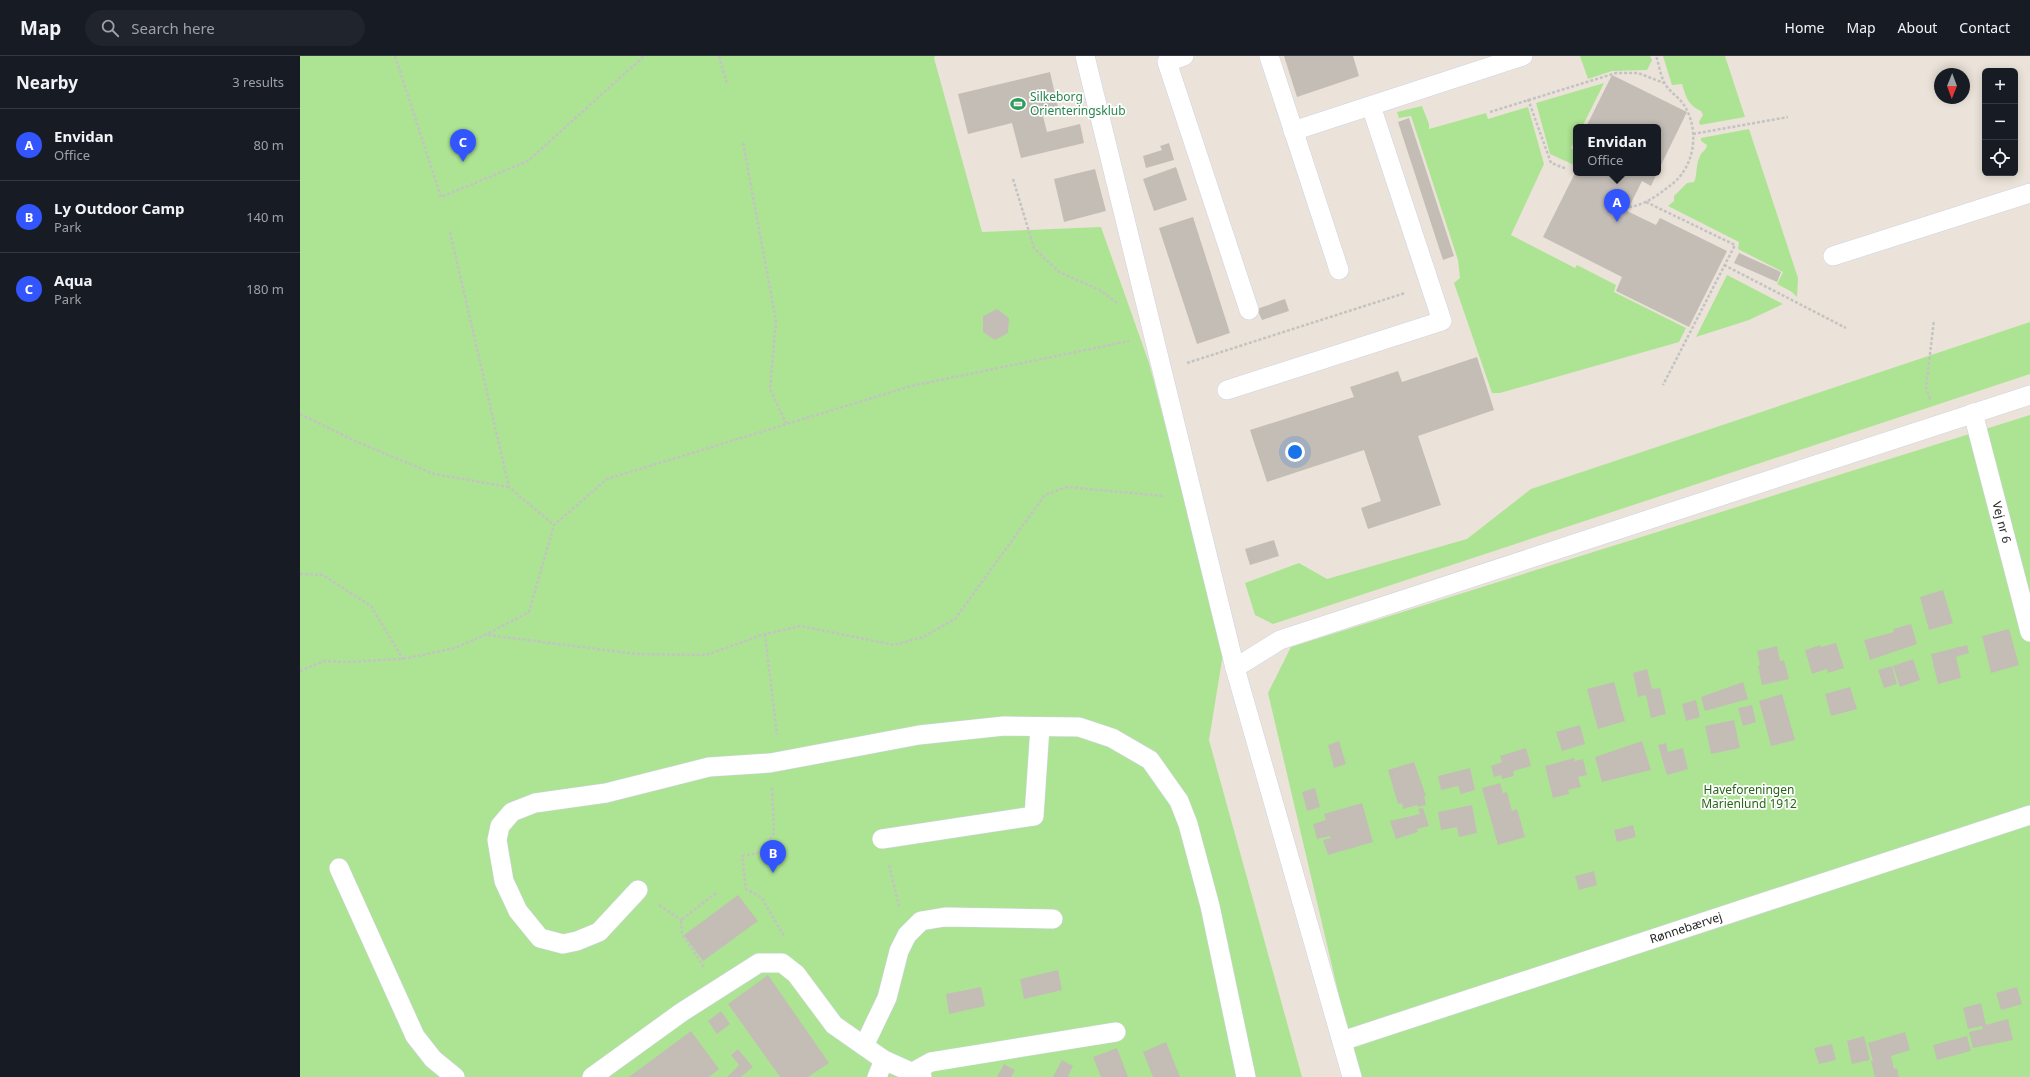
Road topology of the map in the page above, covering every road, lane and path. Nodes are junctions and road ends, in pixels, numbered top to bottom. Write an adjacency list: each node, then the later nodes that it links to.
1 (395, 56): 2 (path)
2 (644, 56)
3 (719, 56): 9 (path)
4 (1085, 56): 31 (lane)
5 (1184, 56): 28 (lane)
6 (1269, 56): 15 (lane)
7 (1523, 56): 12 (lane)
8 (1656, 56): 10 (path)
9 (727, 84)
10 (1664, 84): 11 (path); 16 (path)
11 (1528, 99): 13 (path); 18 (path)
12 (1371, 106): 15 (lane); 27 (lane)
13 (1490, 112)
14 (1788, 117): 16 (path)
15 (1293, 131): 26 (lane)
16 (1693, 134): 21 (path)
17 (743, 143): 38 (path)
18 (1567, 169)
19 (1013, 179): 31 (path)
20 (2030, 193): 24 (lane)
21 (1646, 202): 22 (path); 25 (path)
22 (1629, 207)
23 (450, 232): 40 (path)
24 (1833, 256)
25 (1724, 265): 30 (path); 33 (path)
26 (1339, 270)
27 (1430, 285): 32 (path); 34 (lane)
28 (1249, 310)
29 (1934, 320): 39 (path)
30 (1846, 328)
31 (1153, 333): 32 (lane); 38 (path)
32 (1162, 371): 41 (lane)
33 (1663, 385)
34 (1227, 390)
35 (2030, 395): 36 (lane)
36 (1973, 413): 39 (lane); 44 (lane, Vej nr 6)
37 (300, 414): 40 (path)
38 (786, 423): 42 (path)
39 (1940, 424): 48 (lane)
40 (509, 487): 42 (path)
41 (1193, 498): 46 (path); 48 (lane)
42 (554, 525): 45 (path)
43 (300, 574): 47 (path)
44 (2030, 632)
45 (487, 634): 46 (path); 47 (path)
46 (765, 634): 51 (path)
47 (403, 659): 49 (path)
48 (1235, 668): 62 (lane)
49 (300, 671)
50 (1040, 726): 51 (lane); 53 (lane); 69 (lane)
51 (776, 762): 55 (lane); 59 (path)
52 (2030, 815): 62 (lane, Rønnebærvej)
53 (882, 839): 58 (path)
54 (338, 868): 66 (lane)
55 (638, 890)
56 (716, 894): 60 (path)
57 (1053, 919): 58 (lane)
58 (907, 935): 63 (lane)
59 (782, 963): 60 (lane); 63 (lane)
60 (719, 989): 67 (lane)
61 (1116, 1032): 65 (lane)
62 (1342, 1041): 70 (lane)
63 (864, 1046): 64 (lane)
64 (884, 1060): 65 (lane); 68 (lane)
65 (917, 1074)
66 (455, 1077)
67 (592, 1077)
68 (877, 1077)
69 (1246, 1077)
70 (1352, 1077)

